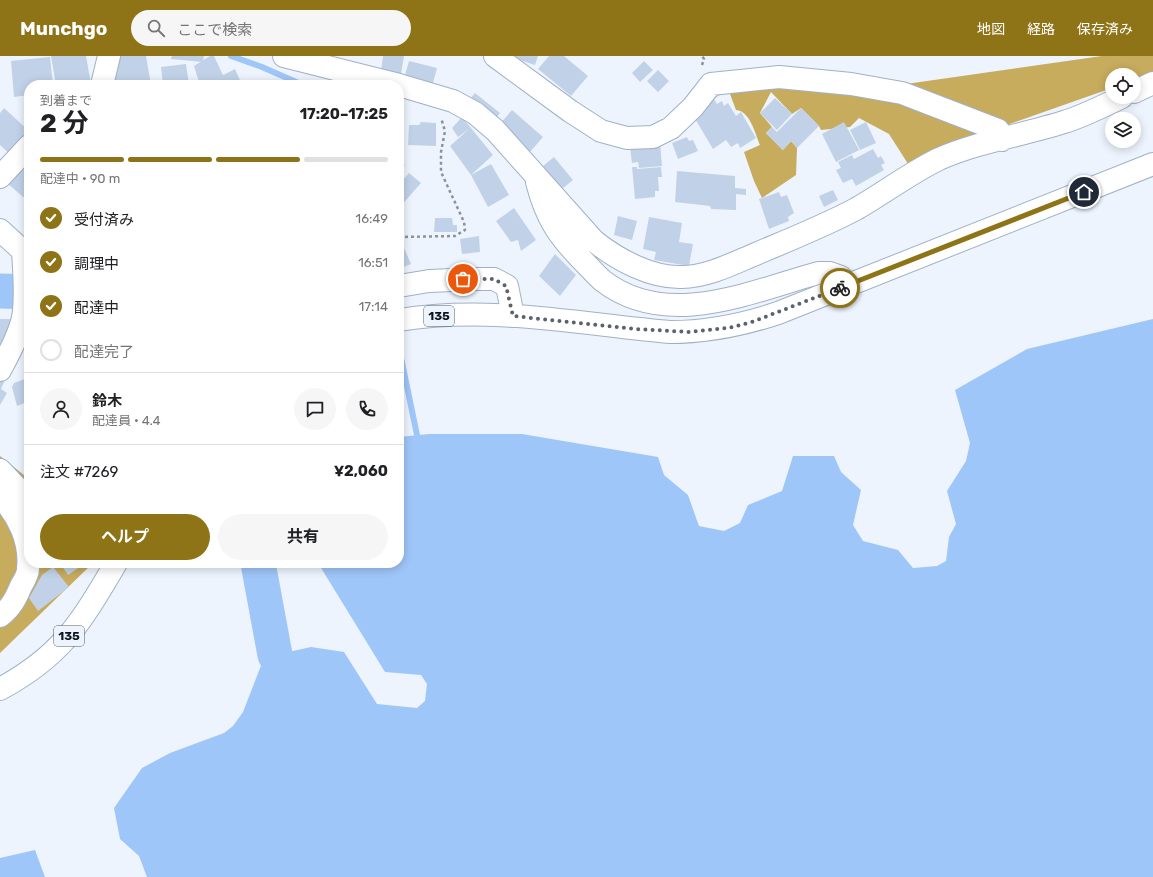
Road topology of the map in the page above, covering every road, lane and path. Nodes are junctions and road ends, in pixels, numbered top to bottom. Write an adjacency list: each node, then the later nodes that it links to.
1 (109, 56): 4 (main road)
2 (284, 56): 5 (main road)
3 (495, 56): 11 (main road)
4 (103, 80)
5 (379, 80)
6 (1153, 83): 8 (main road)
7 (404, 87): 15 (main road)
8 (1141, 89)
9 (1106, 104): 11 (main road)
10 (439, 112): 17 (path)
11 (1002, 140): 15 (main road)
12 (24, 151): 14 (main road)
13 (1153, 164): 18 (main road, 135)
14 (0, 177)
15 (536, 177): 18 (main road)
16 (0, 230): 22 (main road)
17 (404, 237)
18 (846, 285): 20 (main road, 135)
19 (404, 286): 20 (main road)
20 (513, 316): 21 (main road, 135)
21 (404, 320)
22 (0, 370)
23 (0, 470): 25 (main road)
24 (0, 496): 25 (main road)
25 (19, 523): 26 (main road)
26 (24, 536)
27 (28, 568): 29 (main road)
28 (113, 568): 30 (main road, 135)
29 (0, 616)
30 (0, 689)

